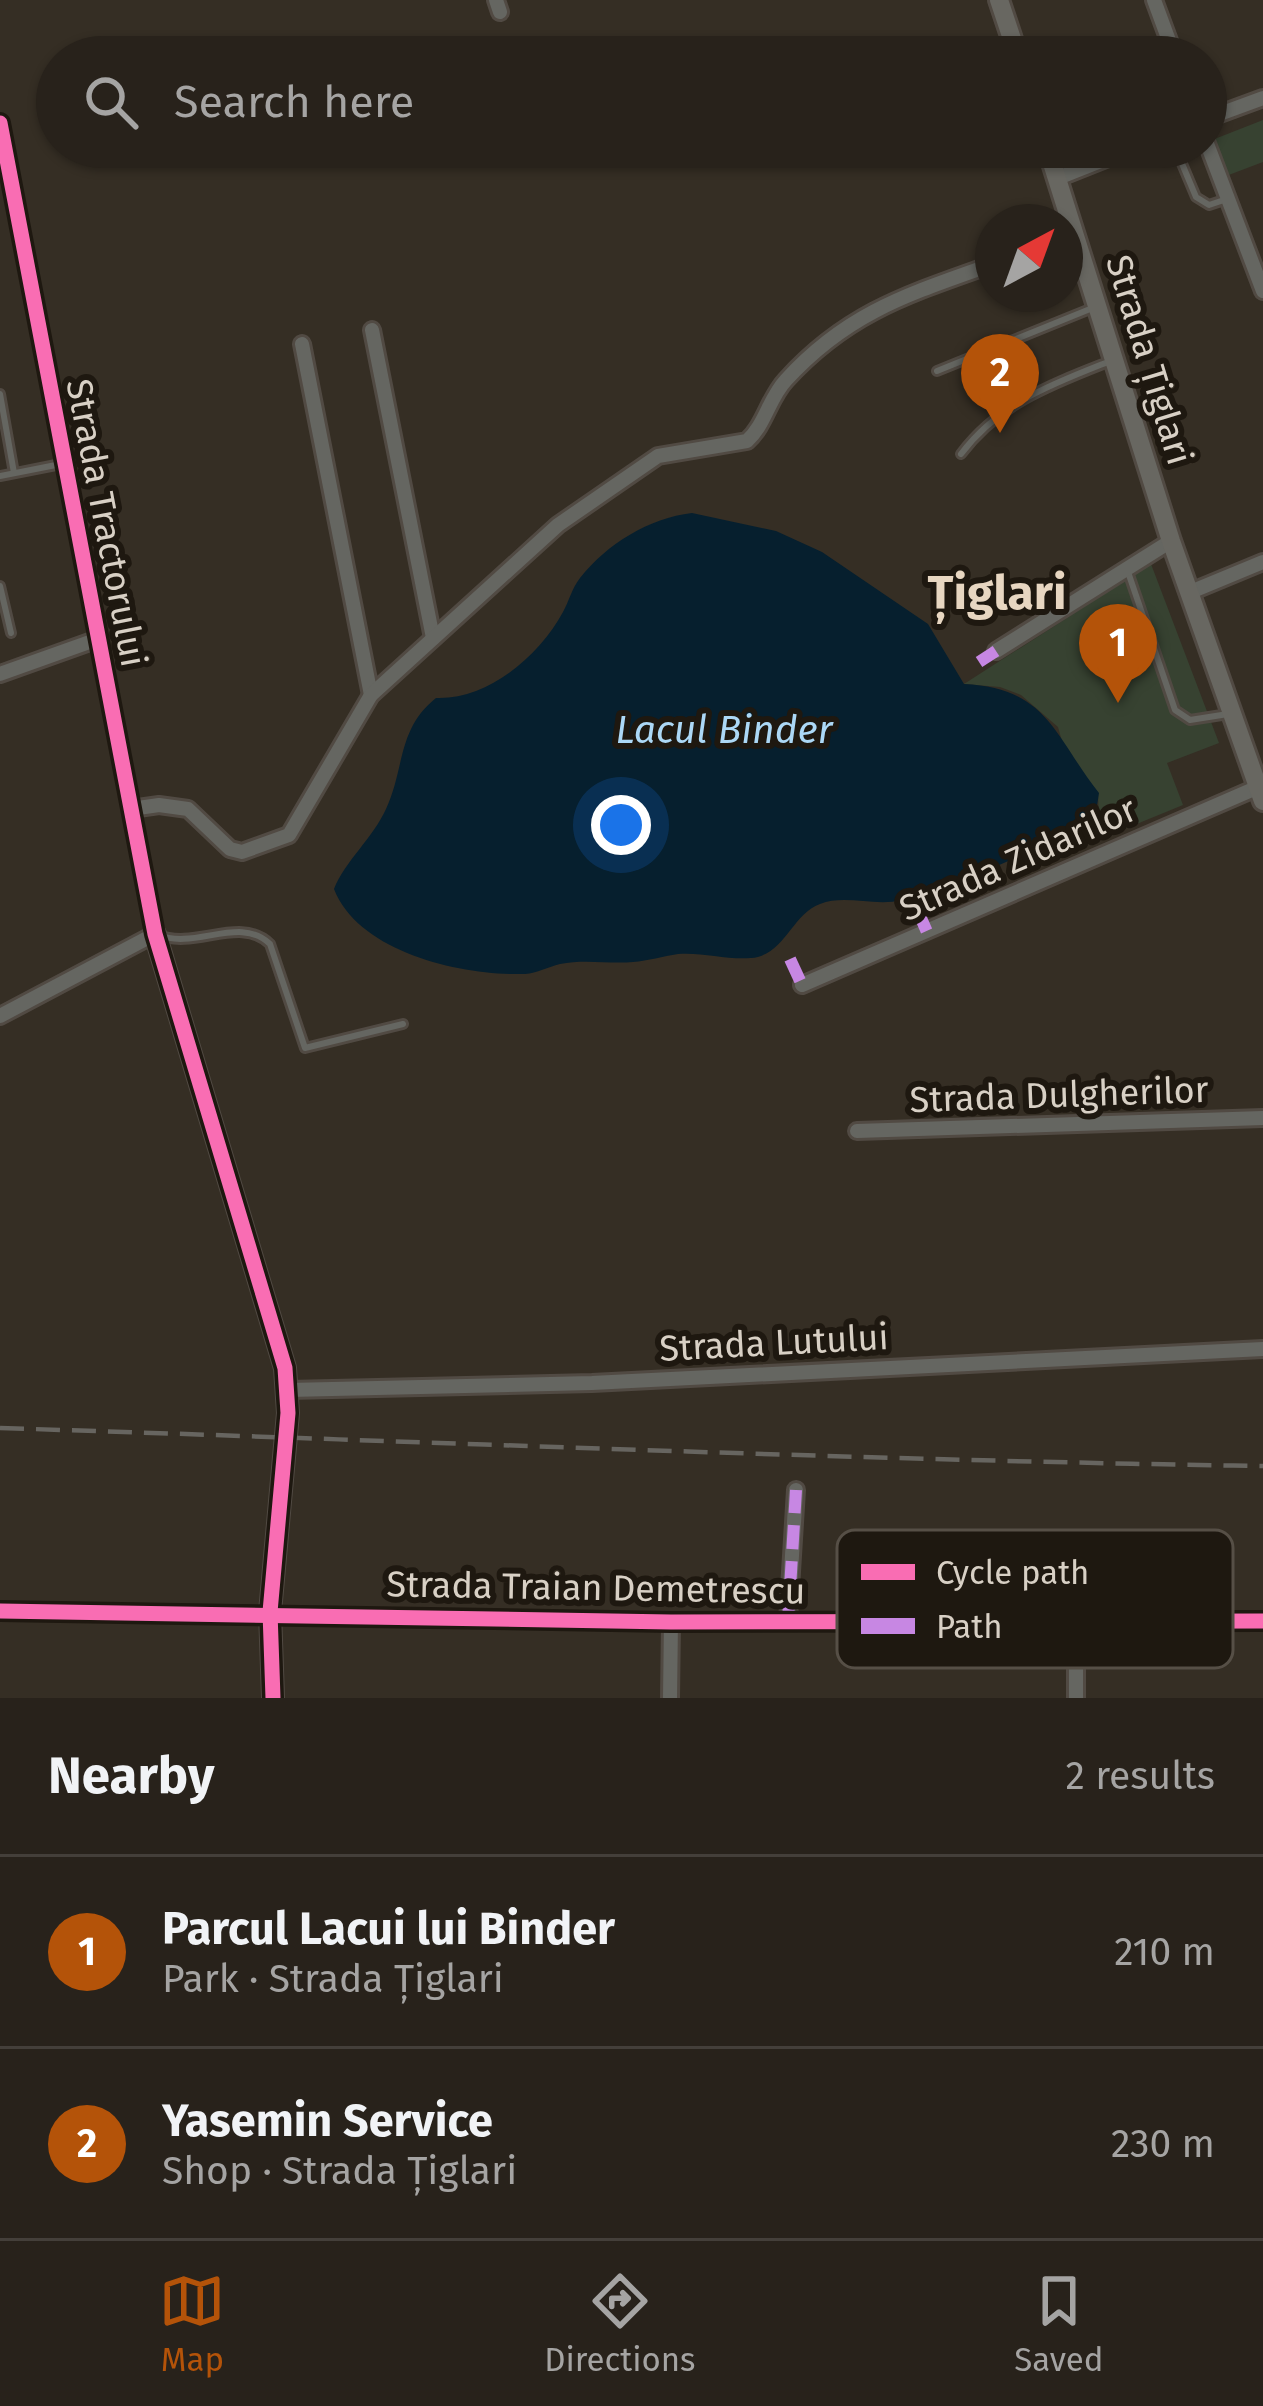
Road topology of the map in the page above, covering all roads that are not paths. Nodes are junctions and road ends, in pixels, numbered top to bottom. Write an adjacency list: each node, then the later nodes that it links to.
1 (999, 0): 3 (street)
2 (1154, 0): 4 (street)
3 (1011, 36)
4 (1167, 36)
5 (1263, 98): 6 (street)
6 (1227, 111)
7 (0, 123): 25 (street, Strada Tractorului)
8 (1054, 168): 12 (street, Strada Țiglari)
9 (1083, 168): 12 (street)
10 (1184, 168): 13 (lane)
11 (1216, 168): 13 (street)
12 (1058, 178): 14 (street, Strada Țiglari)
13 (1227, 199): 17 (street)
14 (1063, 204)
15 (975, 270): 34 (street)
16 (1083, 270): 18 (street, Strada Țiglari)
17 (1263, 290)
18 (1097, 306): 21 (street, Strada Țiglari); 22 (lane)
19 (372, 330): 34 (street)
20 (302, 344): 38 (street)
21 (1114, 360): 24 (lane); 28 (street, Strada Țiglari)
22 (937, 370)
23 (0, 394): 26 (lane)
24 (961, 454)
25 (64, 464): 26 (lane); 35 (street, Strada Tractorului)
26 (14, 473): 27 (lane)
27 (0, 476)
28 (1171, 541): 30 (street); 32 (street, Strada Țiglari)
29 (1263, 562): 32 (street)
30 (1127, 569): 36 (street); 39 (lane)
31 (0, 586): 33 (lane)
32 (1188, 593): 39 (street, Strada Țiglari)
33 (11, 633)
34 (433, 638): 38 (street)
35 (98, 639): 37 (street); 41 (street, Strada Tractorului)
36 (996, 651)
37 (0, 674)
38 (371, 695): 41 (street)
39 (1230, 713): 40 (street, Strada Țiglari)
40 (1261, 791): 43 (street, Strada Zidarilor)
41 (131, 809): 42 (street, Strada Tractorului)
42 (155, 934): 44 (street); 45 (lane); 49 (street)
43 (802, 986)
44 (0, 1016)
45 (403, 1024)
46 (1263, 1118): 47 (street, Strada Dulgherilor)
47 (857, 1131)
48 (1263, 1349): 49 (street, Strada Lutului)
49 (288, 1390): 52 (street)
50 (796, 1490): 53 (street)
51 (0, 1611): 52 (street, Strada Traian Demetrescu)
52 (270, 1612): 57 (street, Strada Traian Demetrescu); 58 (street)
53 (788, 1621): 54 (street, Strada Traian Demetrescu); 57 (street, Strada Traian Demetrescu)
54 (837, 1621)
55 (1233, 1621): 56 (street, Strada Traian Demetrescu)
56 (1263, 1621)
57 (671, 1622): 59 (street)
58 (273, 1698)
59 (670, 1698)

